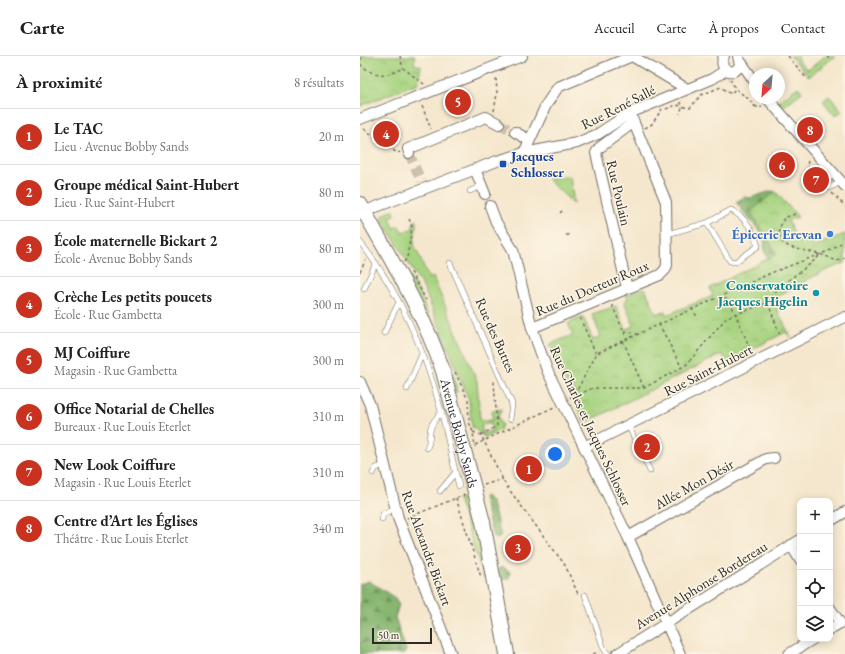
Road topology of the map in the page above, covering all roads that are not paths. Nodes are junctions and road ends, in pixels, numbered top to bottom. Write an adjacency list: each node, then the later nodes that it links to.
1 (522, 56): 8 (street)
2 (724, 56): 3 (street)
3 (734, 68): 4 (street); 5 (street, Rue René Sallé)
4 (749, 77)
5 (687, 89): 7 (street, Rue René Sallé); 11 (street)
6 (767, 104): 15 (street)
7 (632, 117): 13 (street, Rue René Sallé); 22 (street, Rue du Docteur Roux); 26 (street, Rue Poulain)
8 (360, 119)
9 (495, 122): 12 (street)
10 (515, 132): 11 (street)
11 (529, 140): 13 (street)
12 (409, 151)
13 (524, 153): 14 (street, Rue René Sallé)
14 (475, 169): 17 (street); 20 (street, Rue René Sallé)
15 (833, 173): 16 (street); 16 (lane)
16 (843, 184)
17 (484, 190): 18 (lane)
18 (470, 191)
19 (490, 206): 30 (street, Rue Charles et Jacques Schlosser)
20 (363, 215): 61 (main road, Avenue Bobby Sands)
21 (707, 222): 21 (lane); 22 (lane)
22 (667, 234): 26 (street, Rue du Docteur Roux)
23 (360, 242): 24 (lane)
24 (376, 263): 27 (lane); 28 (lane)
25 (450, 263): 36 (lane, Rue des Buttes)
26 (627, 288): 30 (street, Rue du Docteur Roux)
27 (364, 289)
28 (399, 302): 31 (lane); 32 (lane)
29 (845, 317): 37 (street, Rue Saint-Hubert)
30 (532, 328): 38 (street, Rue Charles et Jacques Schlosser)
31 (384, 333)
32 (422, 354): 34 (lane); 35 (lane)
33 (360, 382): 41 (street, Rue Alexandre Bickart)
34 (407, 390)
35 (442, 412): 39 (lane); 44 (lane)
36 (510, 419)
37 (628, 425): 38 (street, Rue Saint-Hubert); 42 (lane)
38 (584, 447): 51 (street, Rue Charles et Jacques Schlosser)
39 (427, 448)
40 (774, 458): 51 (street, Allée Mon Désir)
41 (385, 465): 43 (lane); 47 (street, Rue Alexandre Bickart)
42 (650, 471)
43 (372, 473)
44 (455, 473): 45 (lane); 46 (lane)
45 (459, 486)
46 (440, 491)
47 (395, 508): 49 (lane); 60 (street, Rue Alexandre Bickart)
48 (845, 512): 50 (street)
49 (382, 519)
50 (833, 519)
51 (628, 537): 57 (street, Rue Charles et Jacques Schlosser)
52 (797, 542): 53 (street, Avenue Alphonse Bordereau)
53 (791, 546): 54 (street); 57 (street, Avenue Alphonse Bordereau)
54 (797, 555)
55 (585, 595): 62 (lane)
56 (833, 613): 58 (street)
57 (666, 623): 63 (street, Avenue Alphonse Bordereau); 64 (street, Rue Charles et Jacques Schlosser)
58 (842, 627)
59 (808, 642): 65 (street)
60 (451, 654)
61 (508, 654)
62 (608, 654)
63 (617, 654)
64 (680, 654)
65 (789, 654)

